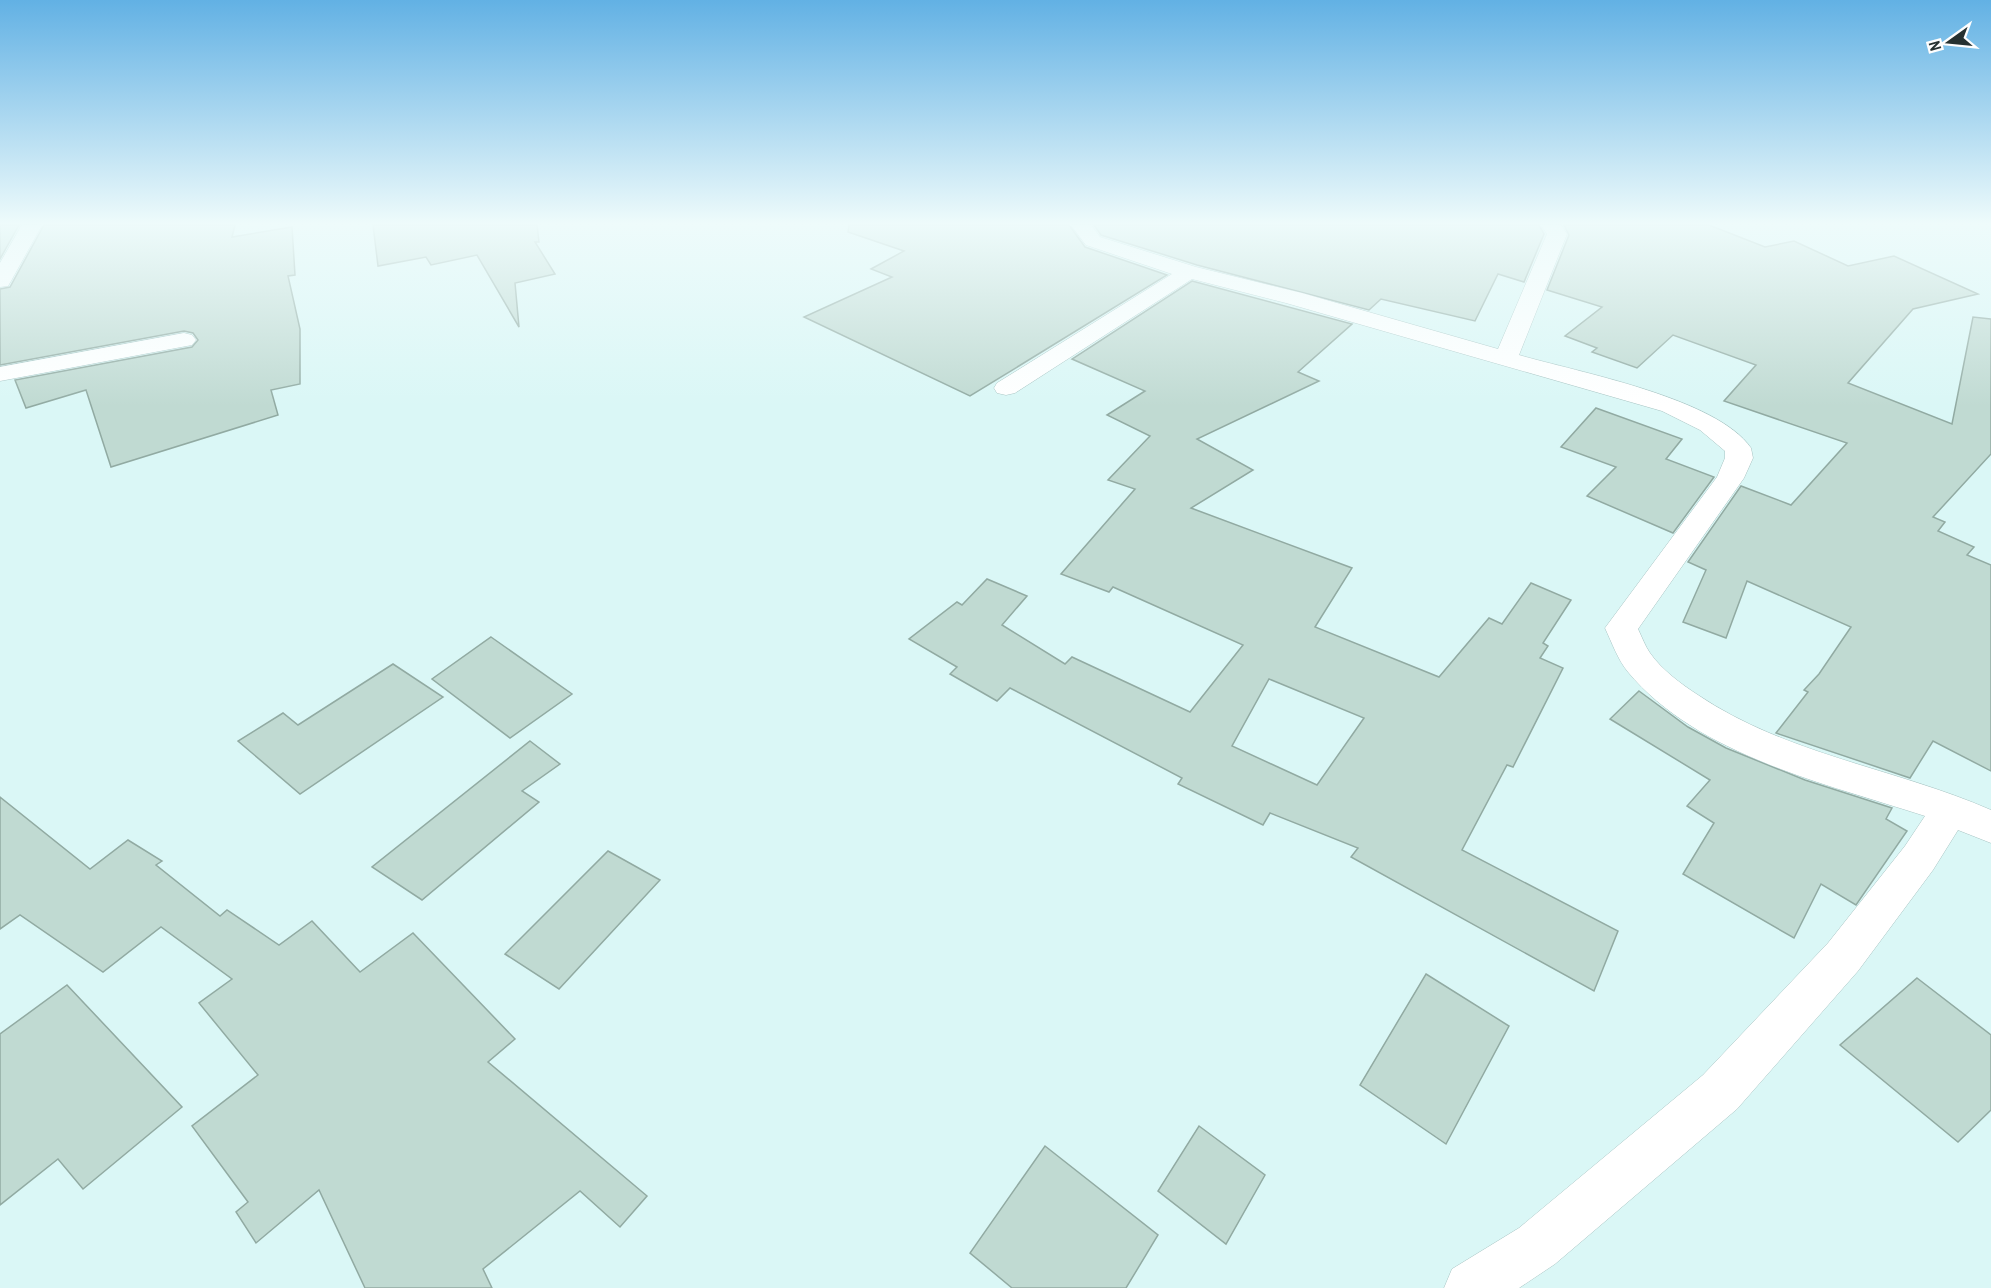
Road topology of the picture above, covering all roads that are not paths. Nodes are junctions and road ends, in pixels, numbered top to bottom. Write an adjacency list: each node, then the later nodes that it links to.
1 (1168, 285): 7 (street)
2 (1242, 285): 5 (street)
3 (1536, 285): 5 (street)
4 (184, 340): 6 (street)
5 (1506, 357): 8 (street)
6 (0, 374)
7 (1006, 388)
8 (1951, 809): 9 (street); 10 (street)
9 (1991, 827)
10 (1471, 1288)

